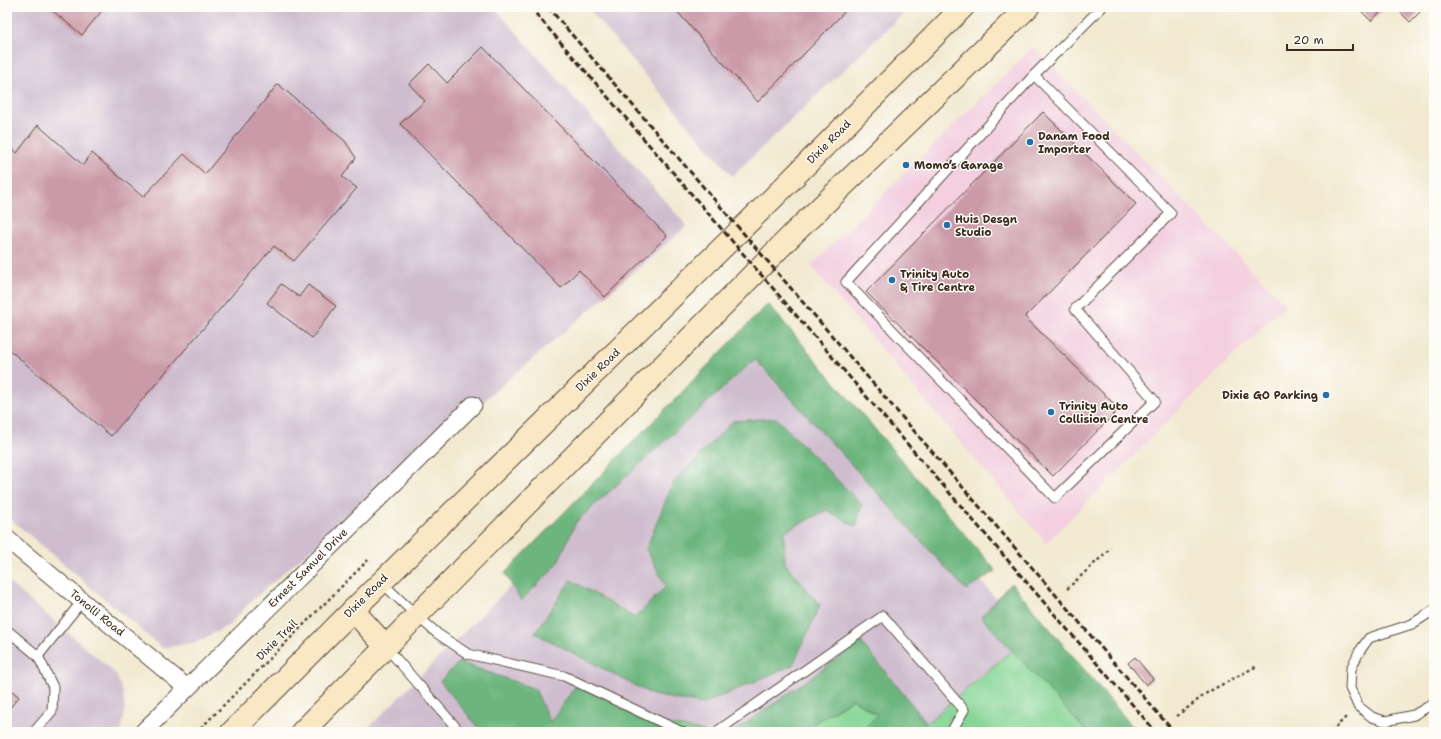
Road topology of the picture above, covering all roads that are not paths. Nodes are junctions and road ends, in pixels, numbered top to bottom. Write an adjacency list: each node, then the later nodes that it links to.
1 (963, 7): 7 (main road, Dixie Road)
2 (1028, 7): 11 (main road)
3 (1102, 7): 4 (lane)
4 (1034, 76): 4 (lane)
5 (473, 405): 15 (street, Ernest Samuel Drive)
6 (7, 539): 8 (street, Tonolli Road)
7 (381, 582): 9 (main road, Dixie Road); 11 (lane)
8 (82, 601): 14 (lane); 15 (street, Tonolli Road)
9 (353, 610): 13 (main road); 19 (main road, Dixie Road)
10 (1434, 610): 16 (lane)
11 (417, 616): 13 (main road); 22 (lane)
12 (7, 630): 14 (lane)
13 (386, 647): 20 (main road); 21 (lane)
14 (38, 656): 17 (lane)
15 (187, 688): 18 (street, Ernest Samuel Drive)
16 (1434, 703)
17 (34, 732)
18 (143, 732)
19 (232, 732)
20 (302, 732)
21 (460, 732)
22 (682, 732)
23 (716, 732): 24 (lane)
24 (952, 732)

